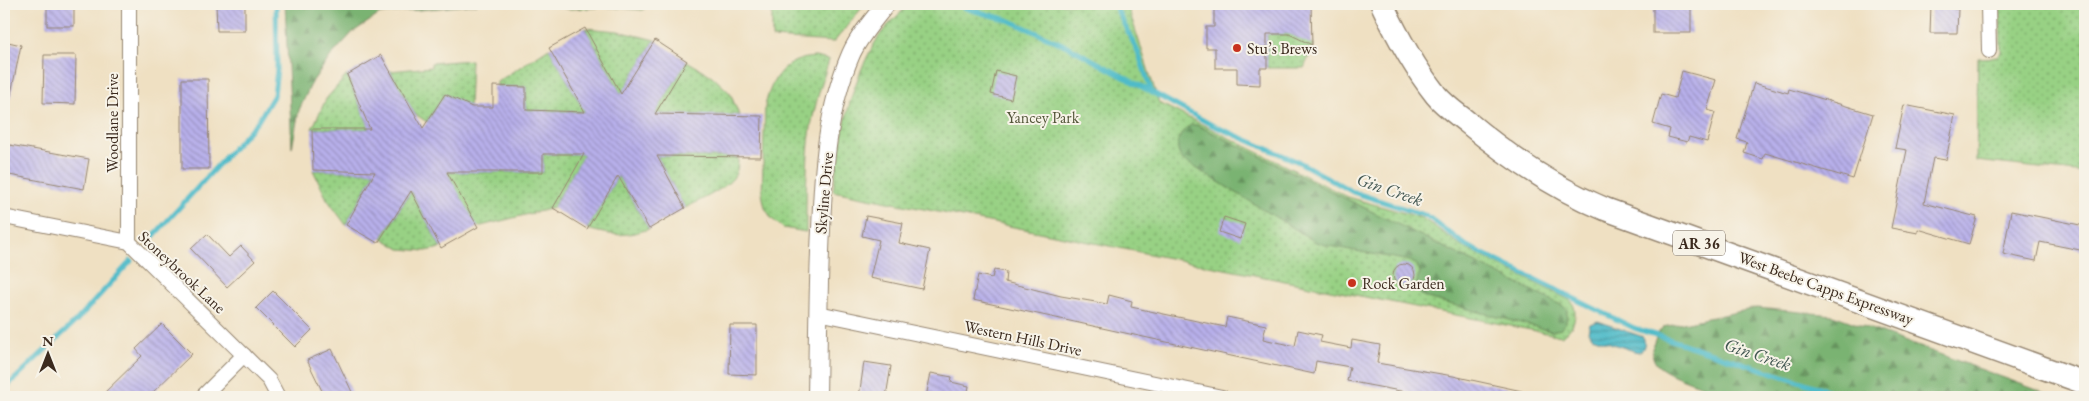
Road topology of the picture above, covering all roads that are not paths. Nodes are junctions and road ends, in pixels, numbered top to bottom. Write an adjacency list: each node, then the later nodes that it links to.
1 (129, 4): 7 (street, Woodlane Drive)
2 (886, 4): 8 (street, Skyline Drive)
3 (1382, 4): 10 (main road, West Beebe Capps Expressway / AR 36)
4 (1988, 4): 5 (street)
5 (1989, 51)
6 (4, 217): 7 (street, Stoneybrook Lane)
7 (129, 242): 9 (street, Stoneybrook Lane)
8 (818, 314): 13 (street, Skyline Drive); 14 (street, Western Hills Drive)
9 (244, 355): 11 (street); 12 (street, Stoneybrook Lane)
10 (2085, 383)
11 (202, 397)
12 (278, 397)
13 (818, 397)
14 (1222, 397)

